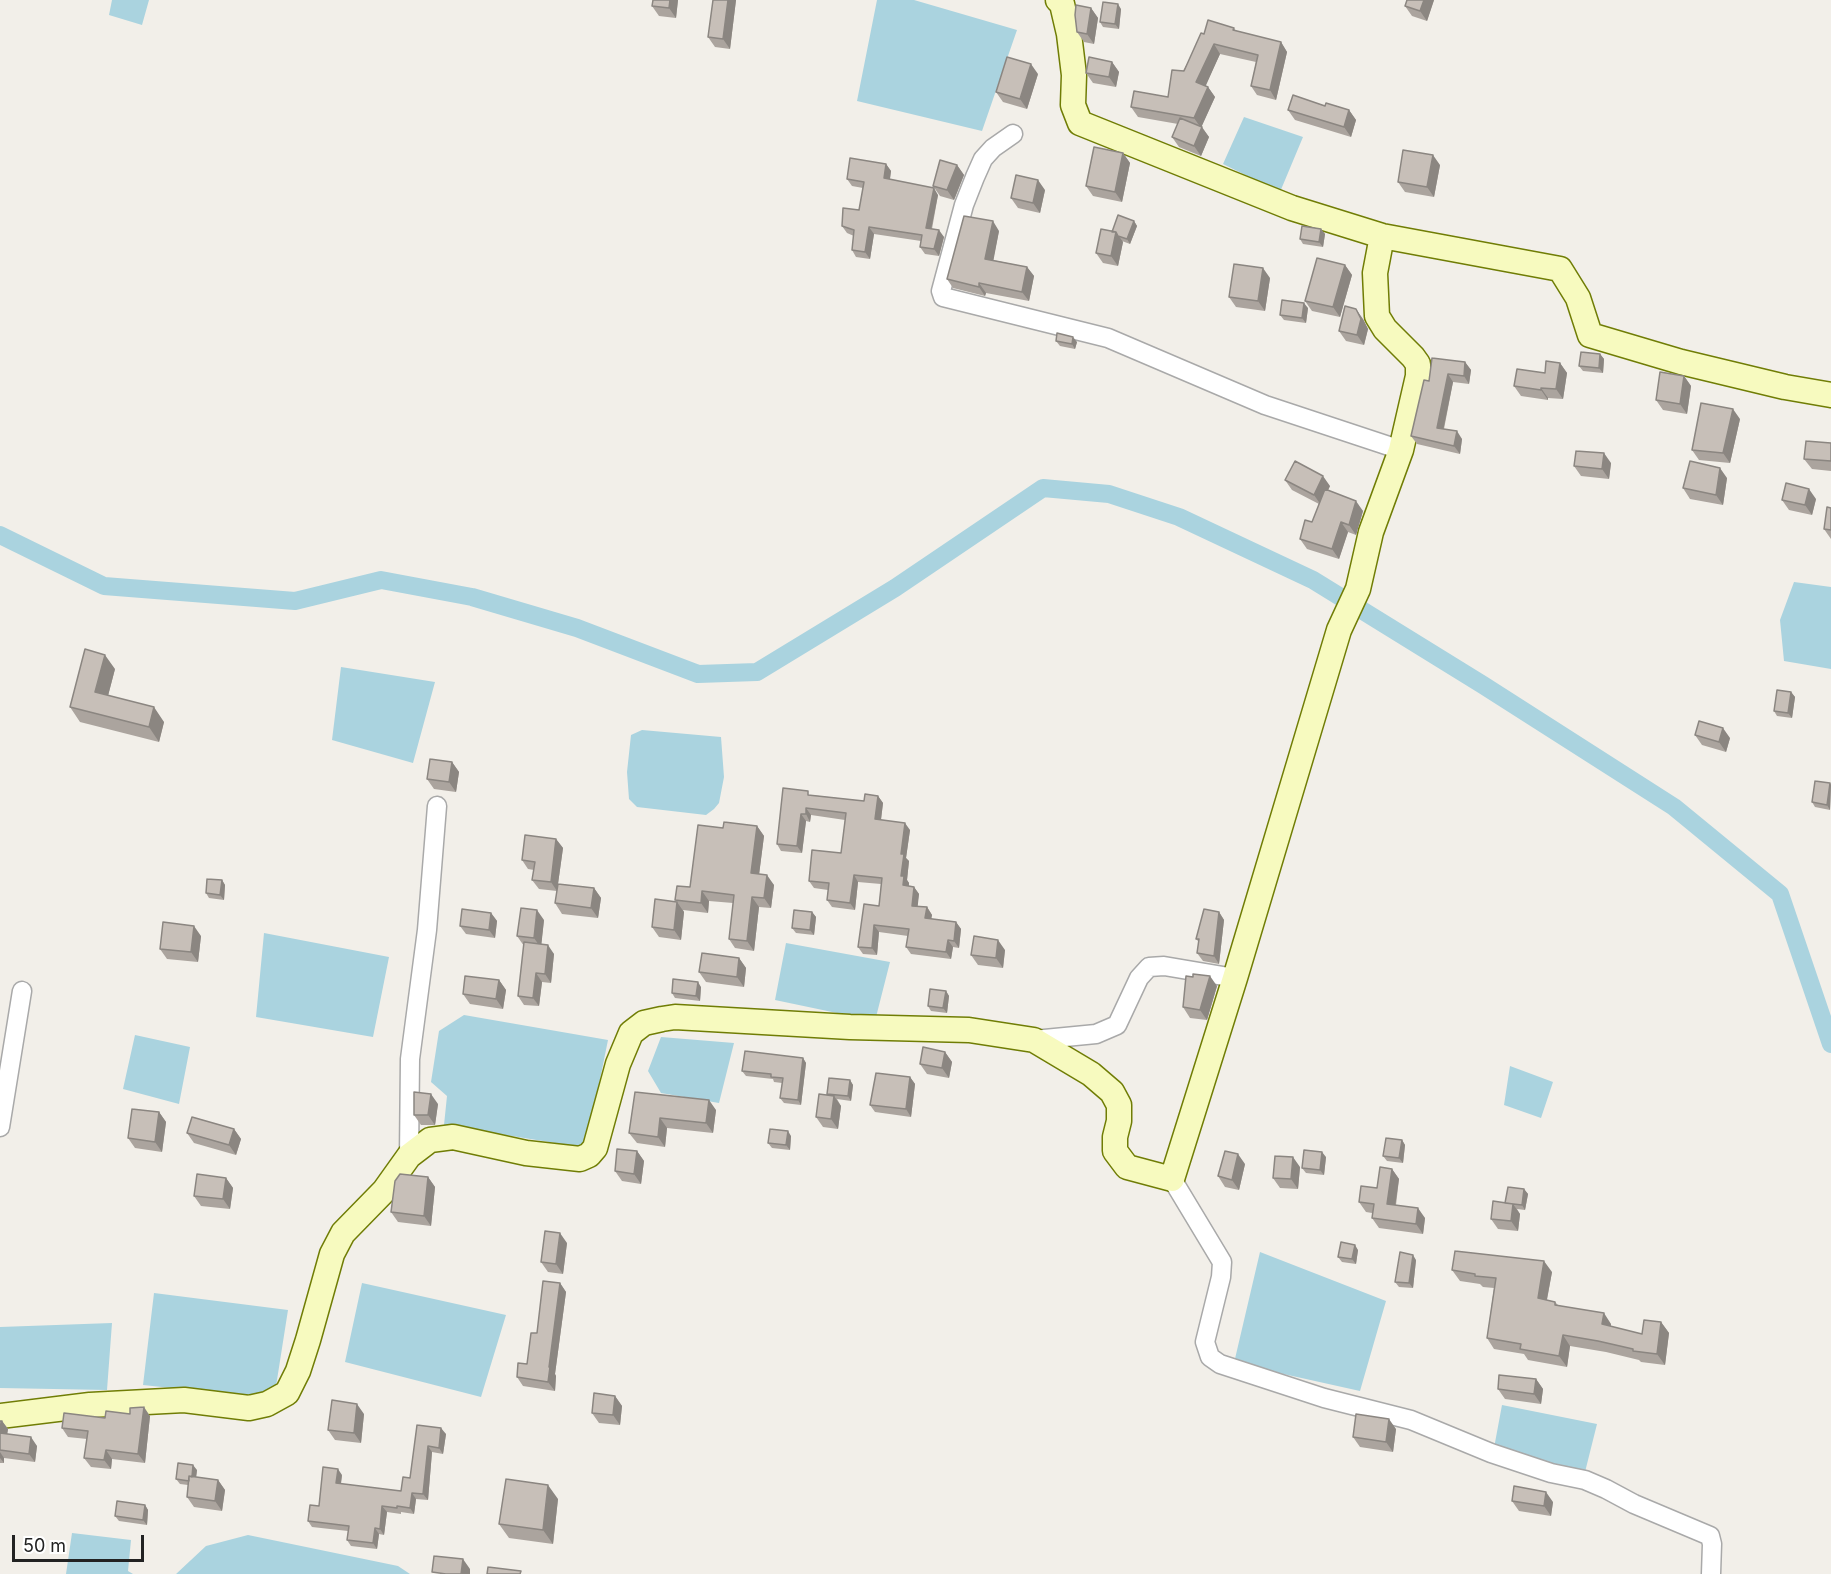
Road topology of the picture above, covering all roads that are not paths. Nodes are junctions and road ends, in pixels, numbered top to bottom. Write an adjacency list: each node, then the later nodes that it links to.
1 (1058, 0): 3 (main road)
2 (1013, 134): 5 (street)
3 (1382, 236): 4 (main road); 5 (main road)
4 (1831, 395)
5 (1401, 450): 7 (main road)
6 (437, 806): 11 (street)
7 (1235, 978): 9 (street); 12 (main road)
8 (22, 991): 10 (street)
9 (1034, 1040): 11 (main road); 12 (main road)
10 (0, 1127)
11 (409, 1156): 13 (main road)
12 (1172, 1179): 14 (street)
13 (0, 1416)
14 (1711, 1574)

